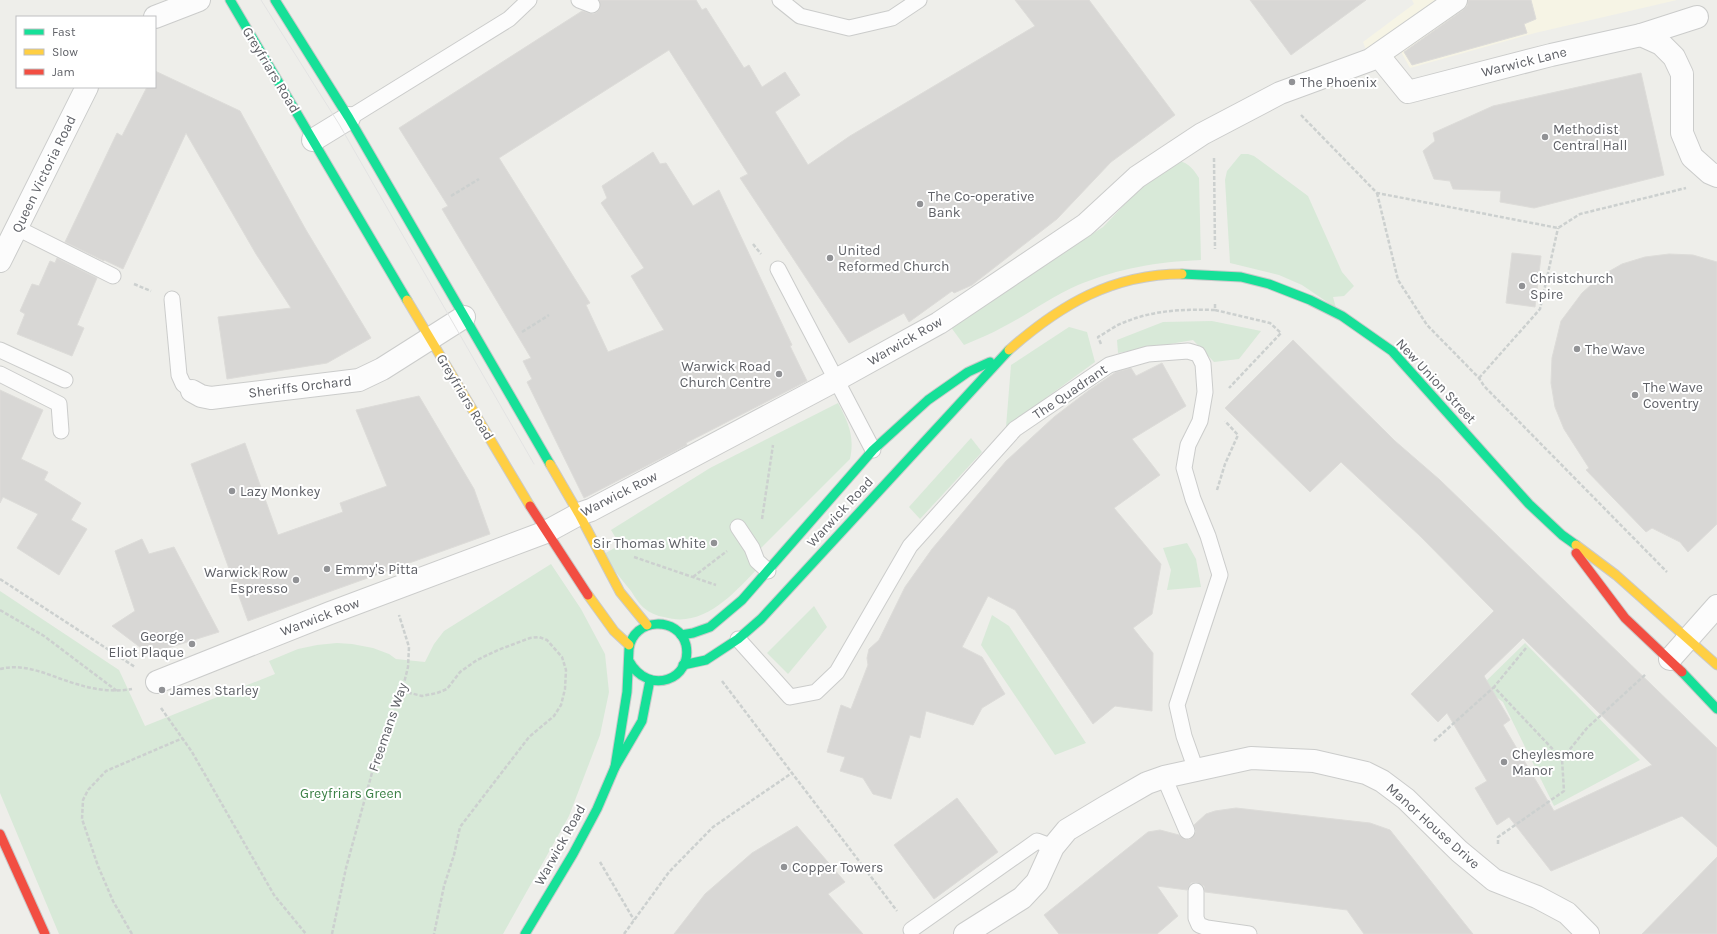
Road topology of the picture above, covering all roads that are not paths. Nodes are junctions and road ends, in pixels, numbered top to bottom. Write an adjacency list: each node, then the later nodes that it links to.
1 (199, 0): 8 (street)
2 (230, 0): 14 (main road, Greyfriars Road)
3 (275, 0): 13 (main road)
4 (529, 0): 13 (lane)
5 (780, 0): 6 (lane)
6 (920, 0)
7 (1456, 0): 11 (street, Warwick Row)
8 (156, 17)
9 (1697, 17): 10 (street, Warwick Lane)
10 (1641, 35): 11 (street, Warwick Lane); 15 (street)
11 (1377, 59): 28 (street, Warwick Row)
12 (87, 88): 16 (street, Queen Victoria Road)
13 (350, 118): 14 (street); 22 (main road)
14 (313, 140): 23 (main road, Greyfriars Road)
15 (1713, 175)
16 (17, 228): 17 (street, Queen Victoria Road); 20 (lane)
17 (0, 261)
18 (778, 269): 28 (lane)
19 (1216, 274): 25 (main road, Warwick Road); 35 (main road, New Union Street)
20 (113, 276)
21 (172, 300): 29 (lane)
22 (464, 317): 23 (street, Sheriffs Orchard); 32 (main road)
23 (429, 338): 29 (street, Sheriffs Orchard); 33 (main road, Greyfriars Road)
24 (0, 350): 27 (lane)
25 (1002, 356): 31 (main road, Warwick Road); 40 (main road, Warwick Road)
26 (0, 374): 30 (lane)
27 (64, 380)
28 (836, 380): 31 (lane); 32 (street, Warwick Row)
29 (192, 391)
30 (61, 431)
31 (873, 450): 36 (main road, Warwick Road)
32 (579, 514): 33 (street, Warwick Row); 38 (main road)
33 (546, 532): 42 (main road, Greyfriars Road); 48 (street, Warwick Row)
34 (741, 532): 36 (lane)
35 (1562, 535): 41 (main road, New Union Street); 43 (main road, New Union Street)
36 (768, 571): 39 (main road, Warwick Road)
37 (1717, 606): 41 (street)
38 (647, 625): 39 (main road); 42 (main road)
39 (680, 635): 45 (main road)
40 (738, 638): 45 (main road, Warwick Road); 51 (lane, The Quadrant)
41 (1689, 638): 43 (street); 46 (main road, New Union Street)
42 (629, 645): 44 (main road, Warwick Road)
43 (1670, 659): 49 (main road, New Union Street)
44 (630, 661): 47 (main road); 50 (main road, Warwick Road)
45 (683, 665): 47 (main road, Warwick Road)
46 (1717, 665)
47 (650, 680): 50 (main road, Warwick Road)
48 (147, 685)
49 (1717, 709)
50 (615, 768): 60 (main road, Warwick Road)
51 (1196, 770): 52 (street, Manor House Drive); 63 (street, Manor House Drive)
52 (1164, 777): 53 (lane); 55 (street, Manor House Drive)
53 (1187, 831)
54 (0, 834): 59 (main road)
55 (1053, 847): 58 (lane); 61 (street, Manor House Drive)
56 (1196, 891): 57 (lane)
57 (1197, 929): 62 (lane)
58 (911, 930)
59 (45, 934)
60 (526, 934)
61 (965, 934)
62 (1249, 934)
63 (1588, 934)

